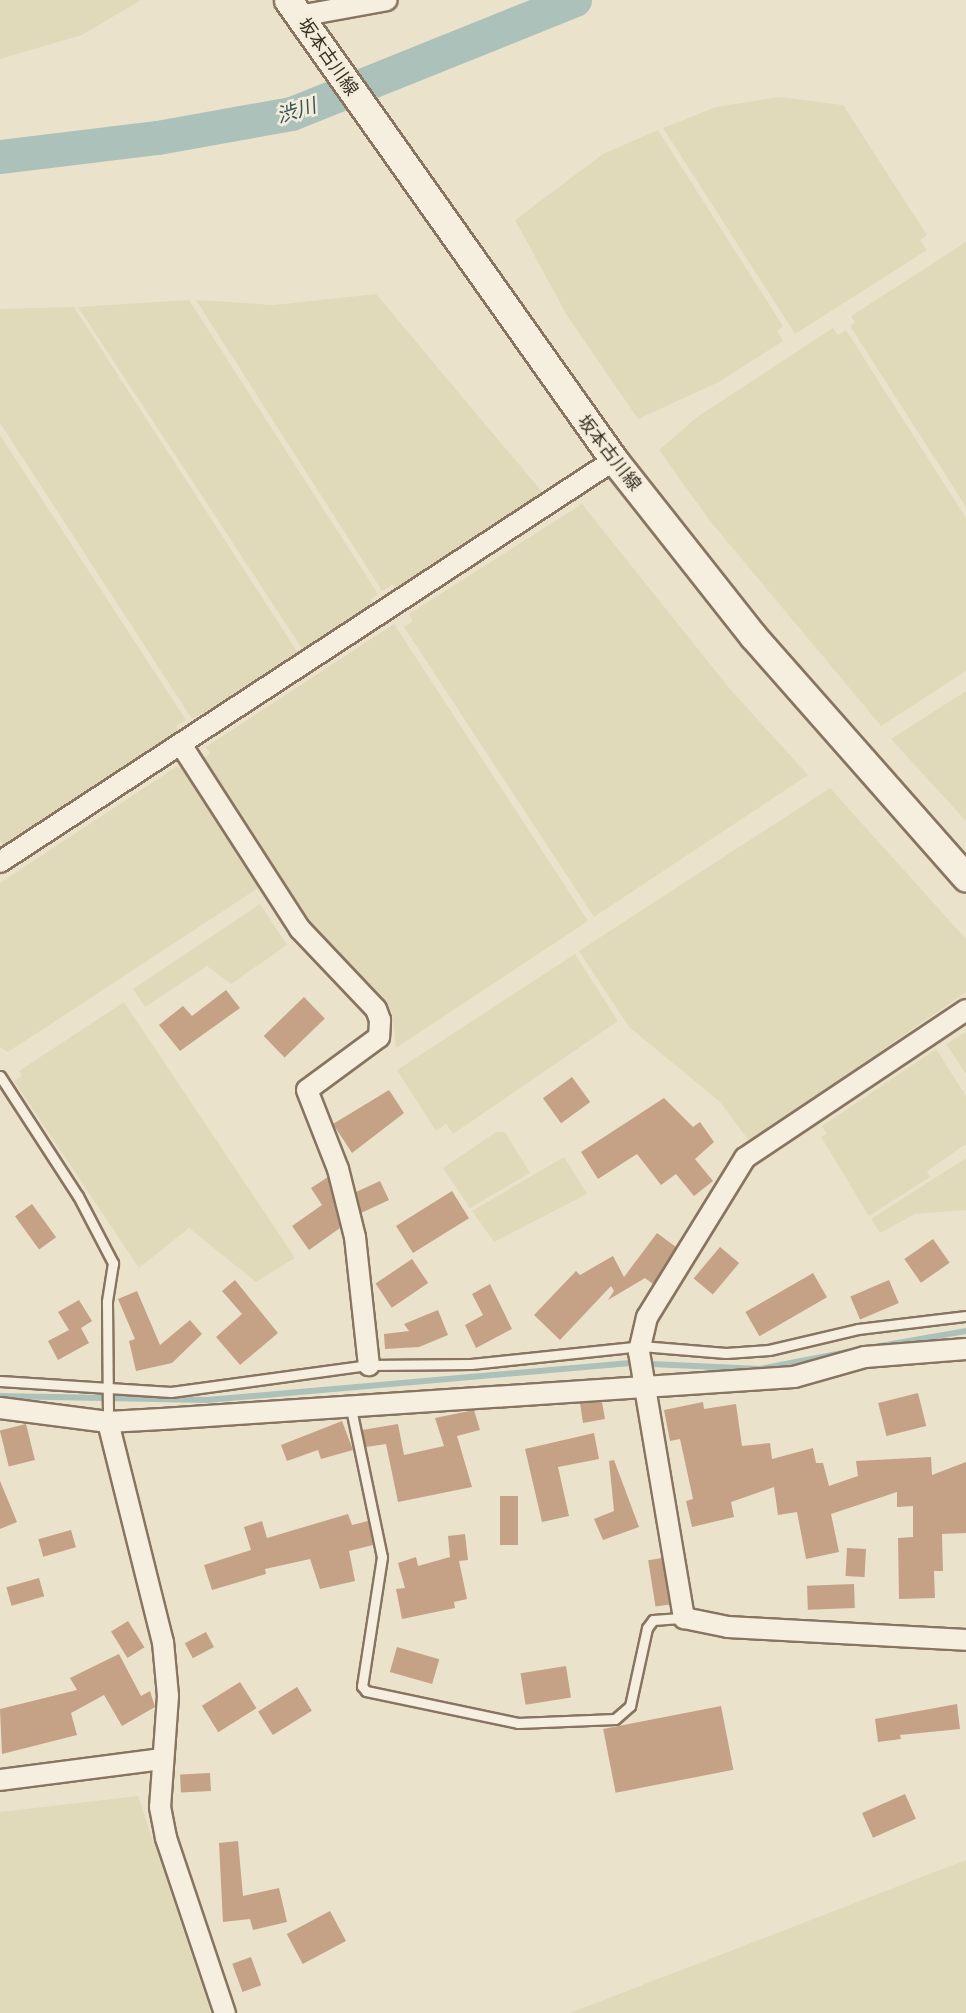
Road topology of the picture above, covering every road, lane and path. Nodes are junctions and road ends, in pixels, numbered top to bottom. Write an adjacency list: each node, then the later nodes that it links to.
1 (387, 0): 2 (street)
2 (300, 16): 3 (main road, 坂本古川線)
3 (614, 460): 4 (street); 6 (main road, 坂本古川線)
4 (182, 746): 5 (street); 12 (street)
5 (0, 862)
6 (966, 878)
7 (966, 1010): 10 (street)
8 (0, 1076): 15 (lane)
9 (966, 1316): 10 (lane)
10 (640, 1349): 12 (lane); 14 (street)
11 (966, 1349): 14 (street)
12 (369, 1365): 15 (lane)
13 (0, 1381): 15 (lane)
14 (645, 1385): 16 (street); 19 (street)
15 (107, 1390): 18 (lane)
16 (350, 1404): 18 (street); 19 (lane)
17 (0, 1408): 18 (street)
18 (108, 1418): 21 (street)
19 (684, 1618): 20 (street)
20 (966, 1640)
21 (162, 1759): 22 (street); 23 (street)
22 (0, 1780)
23 (225, 2013)

